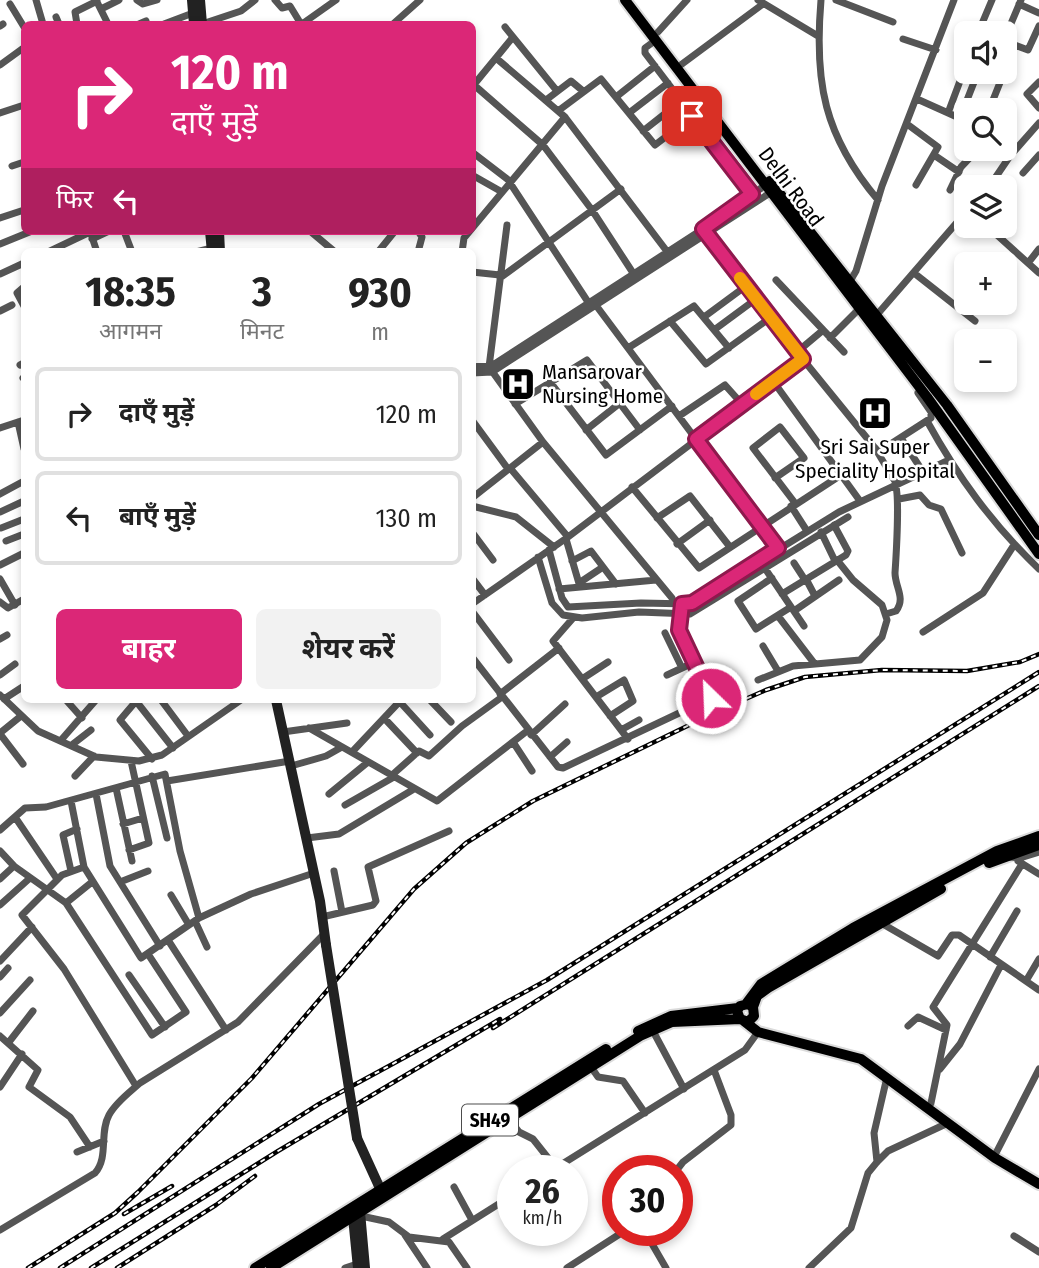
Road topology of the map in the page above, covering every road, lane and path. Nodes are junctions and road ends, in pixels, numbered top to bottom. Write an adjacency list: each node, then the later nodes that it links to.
1 (36, 0): 25 (street)
2 (119, 0): 22 (street)
3 (137, 0): 18 (street)
4 (157, 0): 18 (street)
5 (192, 0): 24 (street)
6 (200, 0): 28 (street)
7 (255, 0): 29 (street)
8 (275, 0): 30 (street)
9 (335, 0): 31 (street)
10 (420, 0): 32 (street)
11 (625, 0): 39 (main road, Delhi Road)
12 (633, 0): 39 (main road)
13 (687, 0): 39 (street)
14 (821, 0): 40 (street)
15 (836, 0): 36 (street)
16 (954, 0): 45 (street)
17 (992, 0): 33 (street)
18 (147, 1)
19 (760, 2): 40 (street); 47 (street)
20 (1018, 2): 23 (street); 34 (street)
21 (10, 4): 35 (street)
22 (98, 4): 26 (street); 27 (street)
23 (1039, 13)
24 (194, 19)
25 (42, 21)
26 (76, 21)
27 (106, 21)
28 (202, 21)
29 (211, 21)
30 (300, 21)
31 (306, 21)
32 (396, 21)
33 (985, 21)
34 (1011, 21)
35 (21, 22)
36 (893, 22)
37 (1039, 26): 43 (street)
38 (505, 27): 41 (street)
39 (657, 36): 47 (main road); 49 (street); 88 (main road, Delhi Road)
40 (818, 36): 93 (street)
41 (513, 37): 46 (street); 50 (street)
42 (903, 38): 45 (street)
43 (1017, 46)
44 (21, 50): 48 (street)
45 (936, 51): 60 (street)
46 (496, 58): 51 (street); 56 (street)
47 (682, 64): 88 (main road)
48 (0, 65)
49 (654, 66): 53 (street); 59 (street)
50 (546, 78): 56 (street); 57 (street)
51 (476, 82)
52 (1039, 82): 64 (street)
53 (668, 83): 62 (street); 67 (street)
54 (959, 84): 68 (street)
55 (476, 89): 75 (street)
56 (533, 89): 61 (street)
57 (557, 91): 58 (street); 61 (street)
58 (583, 91): 59 (street); 65 (street)
59 (616, 97): 67 (street)
60 (917, 99): 68 (street); 73 (street)
61 (546, 100): 65 (street)
62 (681, 101): 69 (street); 74 (street)
63 (21, 106): 66 (street)
64 (1039, 108)
65 (558, 111): 71 (street)
66 (0, 113)
67 (629, 113): 74 (street)
68 (948, 113): 70 (street)
69 (692, 116): 74 (street); 92 (street)
70 (954, 116)
71 (565, 117): 75 (street); 89 (street)
72 (1039, 123): 84 (street)
73 (906, 124): 77 (street); 93 (street)
74 (643, 131)
75 (543, 145): 86 (street); 94 (street)
76 (476, 155): 86 (street)
77 (934, 155): 82 (street); 87 (street)
78 (1039, 155): 83 (street)
79 (968, 161): 82 (street)
80 (21, 163): 81 (street)
81 (12, 166)
82 (959, 172): 90 (street)
83 (1023, 173)
84 (997, 175)
85 (476, 178): 91 (street)
86 (510, 182): 91 (street); 105 (street)
87 (916, 185)
88 (770, 187): 92 (street); 120 (main road)
89 (621, 189): 94 (street); 110 (street)
90 (950, 190)
91 (502, 192): 97 (street)
92 (755, 198): 100 (street)
93 (878, 200): 120 (street)
94 (592, 210): 105 (street); 118 (street)
95 (21, 212): 96 (street)
96 (0, 218)
97 (476, 223)
98 (507, 225): 117 (street)
99 (954, 226): 114 (street)
100 (705, 232): 110 (street); 121 (street)
101 (22, 235): 106 (street)
102 (89, 235): 107 (street)
103 (315, 235): 108 (street)
104 (1000, 238): 111 (street)
105 (550, 242): 117 (street); 124 (street)
106 (0, 244)
107 (58, 248)
108 (330, 248)
109 (1039, 249): 111 (street)
110 (669, 255): 118 (street)
111 (1028, 263): 115 (street)
112 (21, 264): 116 (street)
113 (476, 273): 117 (street)
114 (914, 273): 129 (street); 131 (street)
115 (1039, 273)
116 (0, 274)
117 (500, 277): 142 (street)
118 (635, 277): 124 (street)
119 (776, 280): 133 (street)
120 (847, 285): 125 (main road)
121 (746, 286): 122 (street); 127 (street)
122 (756, 299): 128 (street); 132 (street)
123 (12, 304): 126 (street)
124 (593, 304): 135 (street); 142 (street)
125 (862, 306): 129 (main road); 134 (street)
126 (0, 311)
127 (704, 317): 130 (street); 132 (street)
128 (771, 318): 136 (street); 137 (street)
129 (873, 319): 140 (main road)
130 (670, 321): 135 (street); 136 (street)
131 (975, 321)
132 (714, 330): 136 (street)
133 (822, 331): 134 (street); 137 (street)
134 (830, 338): 138 (street)
135 (628, 348): 150 (street)
136 (729, 348)
137 (797, 352): 139 (street)
138 (844, 352)
139 (803, 359): 145 (street); 161 (street)
140 (908, 364): 146 (main road); 153 (street)
141 (476, 368): 142 (street)
142 (490, 370): 143 (street); 148 (street)
143 (476, 372)
144 (550, 382): 147 (street); 148 (street); 156 (street)
145 (773, 382): 149 (street); 165 (street)
146 (932, 396): 189 (main road); 200 (main road)
147 (620, 403): 156 (street); 157 (street)
148 (515, 404): 160 (street)
149 (742, 404): 151 (street); 159 (street)
150 (671, 406): 151 (street); 157 (street)
151 (679, 416): 159 (street)
152 (21, 421): 155 (street)
153 (927, 421): 158 (street); 162 (street)
154 (476, 425): 163 (street)
155 (0, 428)
156 (586, 430): 157 (street)
157 (640, 430)
158 (901, 438): 161 (street); 164 (street)
159 (696, 439): 169 (street); 183 (street)
160 (543, 442): 163 (street); 177 (street)
161 (875, 448): 168 (street)
162 (949, 460): 164 (street); 194 (street)
163 (509, 468): 171 (street); 191 (street)
164 (923, 472): 168 (street)
165 (841, 475): 174 (street); 175 (street)
166 (775, 478): 166 (street); 175 (street)
167 (21, 483): 170 (street)
168 (897, 486): 172 (street); 174 (street)
169 (632, 487): 177 (street); 180 (street)
170 (0, 494)
171 (476, 495)
172 (899, 499): 198 (street); 228 (street)
173 (21, 502): 178 (street)
174 (860, 502): 186 (street)
175 (793, 504): 183 (street); 186 (street)
176 (476, 507): 197 (street)
177 (600, 511): 191 (street); 212 (street)
178 (0, 512)
179 (848, 517): 184 (street)
180 (657, 518): 182 (street); 193 (street)
181 (21, 520): 185 (street)
182 (710, 520): 193 (street); 195 (street)
183 (762, 524): 195 (street); 196 (street)
184 (834, 525): 187 (street); 203 (street)
185 (1, 528)
186 (807, 531): 196 (street)
187 (821, 533): 196 (street); 203 (street)
188 (21, 535): 192 (street)
189 (1039, 535)
190 (476, 537): 201 (street)
191 (567, 538): 197 (street); 202 (street)
192 (5, 541)
193 (677, 544): 195 (street)
194 (1014, 545): 208 (street); 233 (street)
195 (730, 547)
196 (782, 549): 207 (street); 226 (street)
197 (546, 552): 217 (street); 219 (street); 231 (street)
198 (962, 553)
199 (21, 554): 205 (street)
200 (1039, 554)
201 (493, 560)
202 (572, 561): 206 (street); 216 (street)
203 (836, 561): 211 (street); 228 (street)
204 (794, 563): 211 (street)
205 (0, 565)
206 (603, 567): 215 (street); 216 (street)
207 (764, 567): 209 (street); 226 (street)
208 (1039, 569)
209 (772, 578): 218 (street); 230 (street)
210 (0, 579): 225 (street)
211 (806, 579): 218 (street); 220 (street)
212 (656, 580): 215 (street); 221 (street)
213 (839, 580): 220 (street)
214 (476, 584): 219 (street)
215 (616, 584): 216 (street)
216 (579, 585): 217 (street)
217 (559, 589): 226 (street)
218 (782, 594): 227 (street)
219 (485, 595): 223 (street)
220 (816, 596): 227 (street)
221 (672, 598)
222 (21, 601): 225 (street)
223 (476, 601)
224 (0, 602): 225 (street)
225 (15, 605)
226 (681, 609): 231 (street); 240 (street)
227 (792, 609): 230 (street); 232 (street)
228 (886, 614): 241 (street)
229 (476, 616): 237 (street)
230 (778, 616): 241 (street)
231 (574, 617): 236 (street)
232 (804, 626)
233 (923, 632)
234 (665, 633): 243 (street)
235 (763, 646): 244 (street)
236 (559, 648): 247 (street); 250 (street)
237 (509, 660)
238 (476, 662): 250 (street)
239 (608, 662): 247 (street)
240 (695, 662): 243 (street); 279 (street)
241 (814, 663): 244 (street)
242 (15, 664): 245 (street)
243 (682, 668): 246 (street)
244 (778, 671): 248 (street)
245 (0, 675)
246 (667, 675)
247 (582, 679): 252 (street)
248 (758, 680)
249 (21, 687): 251 (street)
250 (501, 695): 276 (street); 287 (street)
251 (1, 696): 264 (street)
252 (596, 697): 265 (street); 265 (street)
253 (69, 703): 266 (street)
254 (94, 703): 266 (street)
255 (134, 703): 290 (street)
256 (139, 703): 285 (street)
257 (163, 703): 278 (street)
258 (277, 703): 271 (street)
259 (398, 703): 267 (street)
260 (402, 703): 277 (street)
261 (433, 703): 269 (street)
262 (226, 704): 278 (street)
263 (565, 704): 276 (street)
264 (21, 716): 275 (street); 280 (street)
265 (610, 716): 274 (street)
266 (82, 718): 280 (street)
267 (384, 718): 286 (street); 287 (street)
268 (639, 720): 274 (street)
269 (451, 722)
270 (347, 723): 272 (street)
271 (282, 724): 272 (street); 294 (street)
272 (309, 728): 284 (street)
273 (90, 730): 283 (street)
274 (621, 730): 279 (street)
275 (0, 733): 293 (street)
276 (529, 733): 281 (street); 289 (street)
277 (430, 735)
278 (188, 736): 285 (street)
279 (628, 739): 289 (street)
280 (62, 740): 283 (street)
281 (513, 742): 295 (street); 302 (street)
282 (567, 742): 289 (street)
283 (73, 744): 288 (street)
284 (342, 747): 286 (street); 294 (street)
285 (173, 748): 290 (street)
286 (352, 752): 292 (street)
287 (417, 753): 298 (street)
288 (93, 756): 291 (street); 296 (street)
289 (550, 757)
290 (152, 759): 291 (street)
291 (131, 761): 299 (street)
292 (368, 762): 298 (street); 304 (street)
293 (23, 764)
294 (290, 764): 300 (street); 315 (street)
295 (532, 771)
296 (75, 776)
297 (152, 776): 299 (street); 300 (street); 314 (street)
298 (393, 776): 302 (street); 306 (street)
299 (134, 778): 301 (street); 308 (street)
300 (167, 780): 343 (street)
301 (116, 788): 303 (street); 309 (street)
302 (414, 789): 315 (street)
303 (96, 794): 305 (street); 334 (street)
304 (329, 794)
305 (71, 801): 307 (street); 310 (street)
306 (345, 805)
307 (15, 817): 311 (street); 332 (street)
308 (144, 818): 309 (street); 317 (street)
309 (124, 824): 317 (street)
310 (77, 829): 324 (street); 325 (street)
311 (0, 830)
312 (449, 831): 341 (street)
313 (1039, 836): 336 (main road)
314 (167, 838)
315 (307, 838): 328 (street)
316 (1039, 845): 320 (main road)
317 (129, 850): 321 (street)
318 (1039, 852): 320 (street)
319 (1, 854): 323 (street)
320 (1009, 857): 322 (street); 336 (main road)
321 (132, 861)
322 (1022, 864): 329 (street); 348 (street)
323 (14, 866): 330 (street); 331 (street)
324 (84, 867): 325 (street); 333 (street)
325 (71, 871): 332 (street)
326 (148, 871): 334 (street)
327 (334, 871): 341 (street)
328 (314, 873): 342 (street); 343 (street)
329 (1039, 874)
330 (0, 878)
331 (30, 878): 335 (street); 339 (street)
332 (57, 879): 335 (street)
333 (92, 882): 338 (street); 351 (street)
334 (120, 882): 349 (street)
335 (46, 890): 338 (street); 345 (street)
336 (932, 890): 344 (main road); 364 (main road)
337 (171, 895): 343 (street)
338 (66, 903): 366 (street)
339 (0, 905)
340 (1017, 911): 352 (street)
341 (342, 912): 342 (street)
342 (322, 917): 347 (street)
343 (195, 922): 346 (street); 350 (street)
344 (881, 923): 348 (street); 364 (main road)
345 (32, 927): 354 (street); 380 (street)
346 (168, 940): 349 (street); 367 (street)
347 (325, 940): 367 (street); 398 (street, bridge)
348 (972, 945): 352 (street); 370 (street)
349 (160, 946): 351 (street)
350 (208, 947)
351 (148, 954): 366 (street)
352 (990, 957): 355 (street)
353 (1039, 959): 360 (street)
354 (0, 961)
355 (1001, 965): 360 (street); 372 (street)
356 (8, 968): 358 (street)
357 (129, 975): 366 (street)
358 (0, 977)
359 (30, 980): 363 (street)
360 (1026, 981): 361 (street)
361 (1039, 989)
362 (33, 1011): 371 (street)
363 (0, 1013)
364 (746, 1013): 368 (main road, SH49); 369 (main road, SH49); 383 (main road, SH49); 398 (main road, SH49)
365 (908, 1026): 370 (street)
366 (165, 1027)
367 (226, 1030): 380 (street)
368 (653, 1031): 375 (main road, SH49); 382 (street)
369 (758, 1032): 377 (street); 379 (main road, SH49)
370 (945, 1034): 372 (street); 378 (street)
371 (5, 1039): 373 (street); 374 (street)
372 (960, 1044): 378 (street)
373 (0, 1048)
374 (22, 1054): 381 (street); 388 (street)
375 (591, 1067): 384 (street); 385 (main road, SH49)
376 (1039, 1069): 390 (street)
377 (714, 1070): 382 (street); 393 (street)
378 (938, 1071): 383 (street)
379 (887, 1077): 386 (main road, SH49); 394 (street)
380 (136, 1086): 387 (street)
381 (0, 1087)
382 (684, 1089): 384 (street)
383 (931, 1103): 390 (main road, SH49)
384 (645, 1113): 392 (street)
385 (509, 1119): 391 (street); 398 (main road, SH49)
386 (948, 1123): 390 (main road, SH49); 394 (street)
387 (104, 1140): 388 (street); 402 (street)
388 (90, 1147): 389 (street)
389 (77, 1153)
390 (995, 1154): 395 (main road, SH49); 396 (main road, SH49)
391 (544, 1155)
392 (576, 1155)
393 (693, 1157)
394 (877, 1162): 421 (street)
395 (1039, 1176)
396 (1039, 1184)
397 (454, 1187): 401 (street)
398 (382, 1194): 400 (main road, SH49); 406 (main road, SH49)
399 (497, 1205): 401 (street)
400 (358, 1215): 403 (street); 406 (main road, SH49); 412 (street)
401 (472, 1220): 405 (street)
402 (0, 1230)
403 (404, 1235): 405 (street); 416 (street)
404 (1014, 1236): 409 (street)
405 (443, 1239): 417 (street)
406 (303, 1243): 411 (main road, SH49); 413 (main road, SH49)
407 (602, 1245): 410 (street)
408 (653, 1246): 420 (street)
409 (1039, 1252)
410 (579, 1260): 418 (street); 419 (street)
411 (288, 1263): 414 (main road, SH49)
412 (360, 1267): 415 (street)
413 (255, 1268)
414 (271, 1268)
415 (345, 1268)
416 (427, 1268)
417 (467, 1268)
418 (567, 1268)
419 (584, 1268)
420 (666, 1268)
421 (808, 1268)

